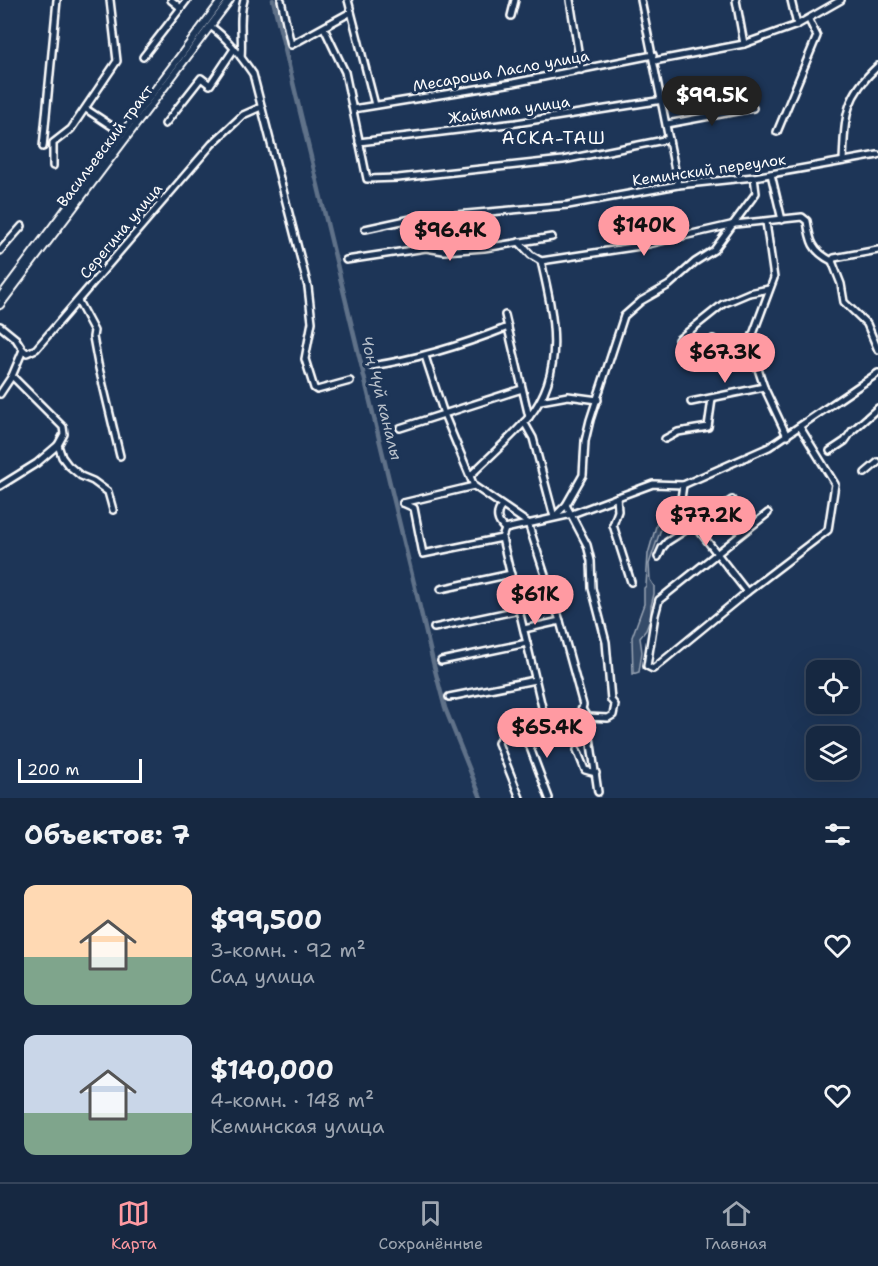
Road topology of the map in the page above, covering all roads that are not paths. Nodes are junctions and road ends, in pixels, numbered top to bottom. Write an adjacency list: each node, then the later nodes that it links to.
1 (57, 0): 42 (street)
2 (110, 0): 34 (street)
3 (171, 0): 16 (street)
4 (187, 0): 16 (street)
5 (222, 0): 39 (main road, Васильевский тракт)
6 (230, 0): 21 (main road, Васильевский тракт)
7 (244, 0): 26 (street)
8 (281, 0): 22 (street)
9 (348, 0): 17 (street)
10 (515, 0): 18 (street)
11 (570, 0): 29 (street)
12 (641, 0): 27 (street)
13 (736, 0): 23 (street)
14 (791, 0): 20 (street)
15 (841, 0): 19 (street, Месароша Ласло улица)
16 (181, 8): 25 (street)
17 (351, 12): 22 (street); 31 (street)
18 (511, 16)
19 (808, 20): 20 (street, Месароша Ласло улица); 38 (street)
20 (797, 25): 23 (street, Месароша Ласло улица)
21 (210, 26): 24 (street); 64 (main road, Васильевский тракт)
22 (324, 28): 35 (street)
23 (744, 44): 27 (street, Месароша Ласло улица)
24 (234, 49): 26 (street); 36 (street)
25 (143, 57)
26 (241, 57): 32 (street)
27 (653, 58): 29 (street, Месароша Ласло улица); 30 (street)
28 (878, 66): 44 (street)
29 (581, 70): 31 (street, Месароша Ласло улица)
30 (663, 100): 37 (street); 41 (street, Жайылма улица)
31 (375, 105): 35 (street, Месароша Ласло улица)
32 (261, 107): 63 (street, Серегина улица); 79 (street)
33 (753, 108): 37 (street)
34 (86, 109): 39 (street); 45 (street)
35 (353, 109): 41 (street)
36 (165, 124)
37 (667, 124): 40 (street)
38 (777, 132)
39 (122, 133): 62 (main road, Васильевский тракт)
40 (669, 139): 41 (street); 48 (street)
41 (359, 142)
42 (43, 147)
43 (878, 155): 44 (street, Кеминский переулок)
44 (843, 161): 46 (street, Кеминский переулок)
45 (53, 166)
46 (771, 174): 47 (street, Кеминский переулок); 49 (street)
47 (754, 177): 48 (street, Кеминский переулок); 51 (street)
48 (678, 185): 53 (street, Кеминский переулок)
49 (782, 220): 50 (street); 60 (street)
50 (766, 222): 51 (street); 61 (street)
51 (735, 224): 59 (street); 84 (street)
52 (22, 226): 56 (street)
53 (365, 229)
54 (552, 237): 55 (street)
55 (519, 242): 58 (street); 59 (street)
56 (0, 250)
57 (878, 250): 60 (street)
58 (346, 260)
59 (541, 261): 85 (street)
60 (832, 261): 71 (street)
61 (769, 289): 69 (street); 73 (street)
62 (0, 297)
63 (78, 301): 70 (street, Серегина улица); 96 (street)
64 (0, 305)
65 (505, 315): 67 (street)
66 (0, 326): 70 (street)
67 (508, 327): 72 (street); 81 (street)
68 (713, 339): 74 (street)
69 (678, 340)
70 (23, 350): 78 (street)
71 (878, 350)
72 (425, 356): 75 (street); 88 (street)
73 (754, 357): 74 (street); 80 (street)
74 (716, 363): 76 (street)
75 (371, 366)
76 (702, 366)
77 (878, 373): 90 (street)
78 (12, 376): 82 (street); 94 (street)
79 (350, 381)
80 (764, 387): 83 (street); 92 (street)
81 (522, 389): 88 (street); 89 (street)
82 (0, 394)
83 (712, 399): 86 (street); 93 (street)
84 (598, 400): 85 (street); 105 (street)
85 (540, 401): 89 (street)
86 (691, 402)
87 (878, 408): 95 (street)
88 (444, 414): 91 (street); 99 (street)
89 (527, 419): 99 (street); 110 (street)
90 (800, 427): 92 (street); 120 (street)
91 (400, 428)
92 (787, 436): 100 (street)
93 (665, 439)
94 (58, 446): 101 (street); 107 (street)
95 (830, 452)
96 (120, 456)
97 (878, 462): 98 (street)
98 (865, 473)
99 (470, 476): 102 (street)
100 (683, 484): 103 (street); 112 (street)
101 (0, 486)
102 (474, 486): 106 (street); 114 (street)
103 (617, 498): 109 (street); 118 (street)
104 (732, 500): 112 (street)
105 (566, 505): 109 (street); 110 (street)
106 (502, 506): 111 (street); 113 (street)
107 (113, 510)
108 (768, 513): 115 (street)
109 (572, 514): 110 (street); 130 (street)
110 (554, 517): 111 (street)
111 (528, 523): 113 (street); 122 (street)
112 (694, 524): 115 (street); 116 (street)
113 (505, 529): 114 (street)
114 (502, 538): 117 (street)
115 (717, 552): 120 (street); 120 (street)
116 (658, 557)
117 (511, 574): 119 (street); 121 (street)
118 (632, 582)
119 (441, 589)
120 (747, 592)
121 (519, 610): 123 (street); 124 (street)
122 (560, 621): 124 (street); 129 (street)
123 (434, 628)
124 (524, 629): 125 (street)
125 (527, 643): 126 (street); 127 (street)
126 (441, 661)
127 (536, 680): 128 (street); 131 (street)
128 (449, 697)
129 (582, 709): 130 (street); 131 (street)
130 (587, 717): 134 (street)
131 (546, 724): 132 (street)
132 (523, 729): 136 (street); 137 (street)
133 (577, 750): 134 (street)
134 (597, 773): 135 (street)
135 (598, 792)
136 (520, 798)
137 (549, 798)

